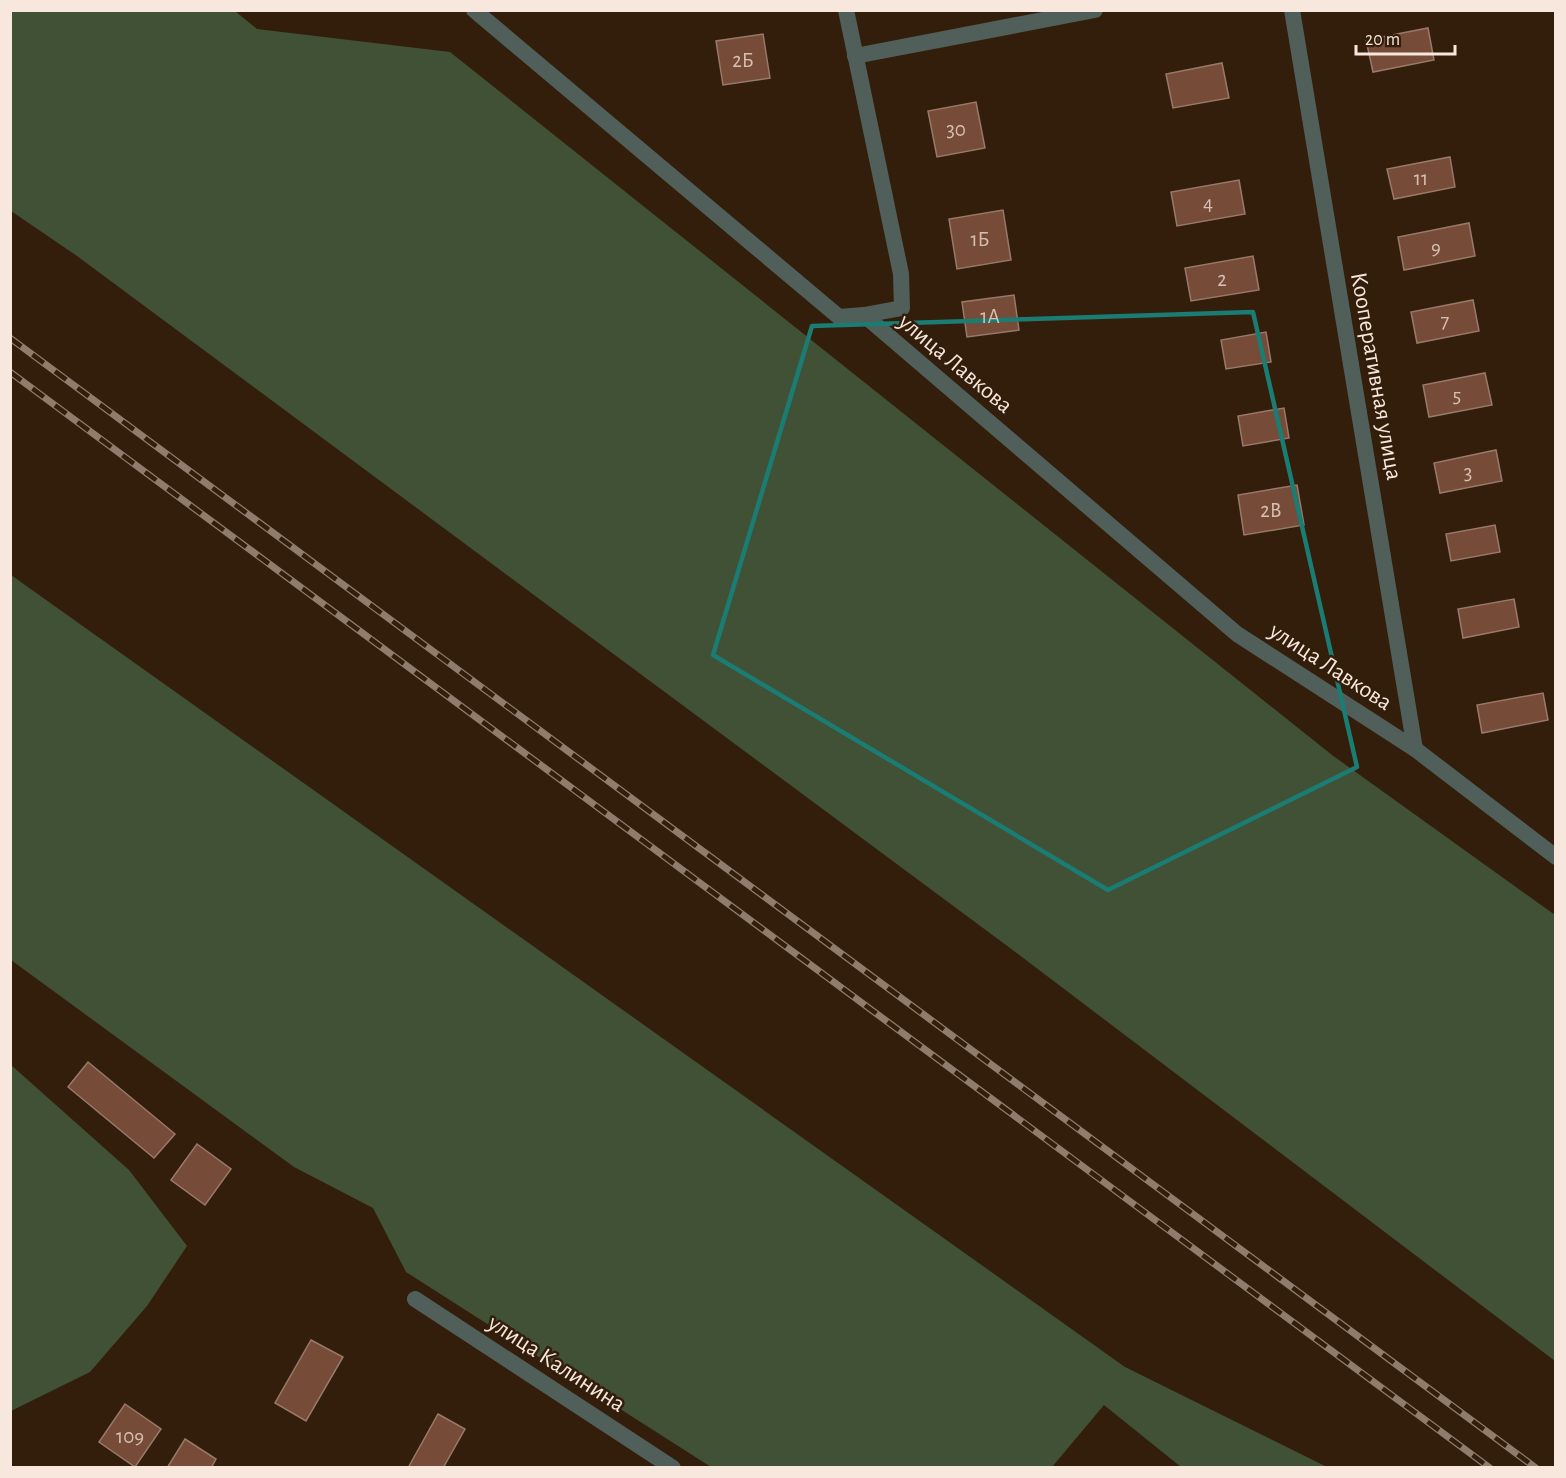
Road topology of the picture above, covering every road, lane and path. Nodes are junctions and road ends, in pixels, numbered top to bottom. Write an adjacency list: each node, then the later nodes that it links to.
1 (474, 10): 6 (street, улица Лавкова)
2 (846, 10): 5 (street)
3 (1095, 10): 5 (street)
4 (1292, 10): 7 (street, Кооперативная улица)
5 (855, 56): 6 (street)
6 (864, 315): 7 (street, улица Лавкова)
7 (1415, 749): 8 (street, улица Лавкова)
8 (1556, 858)
9 (416, 1299): 10 (street, улица Калинина)
10 (673, 1467)

